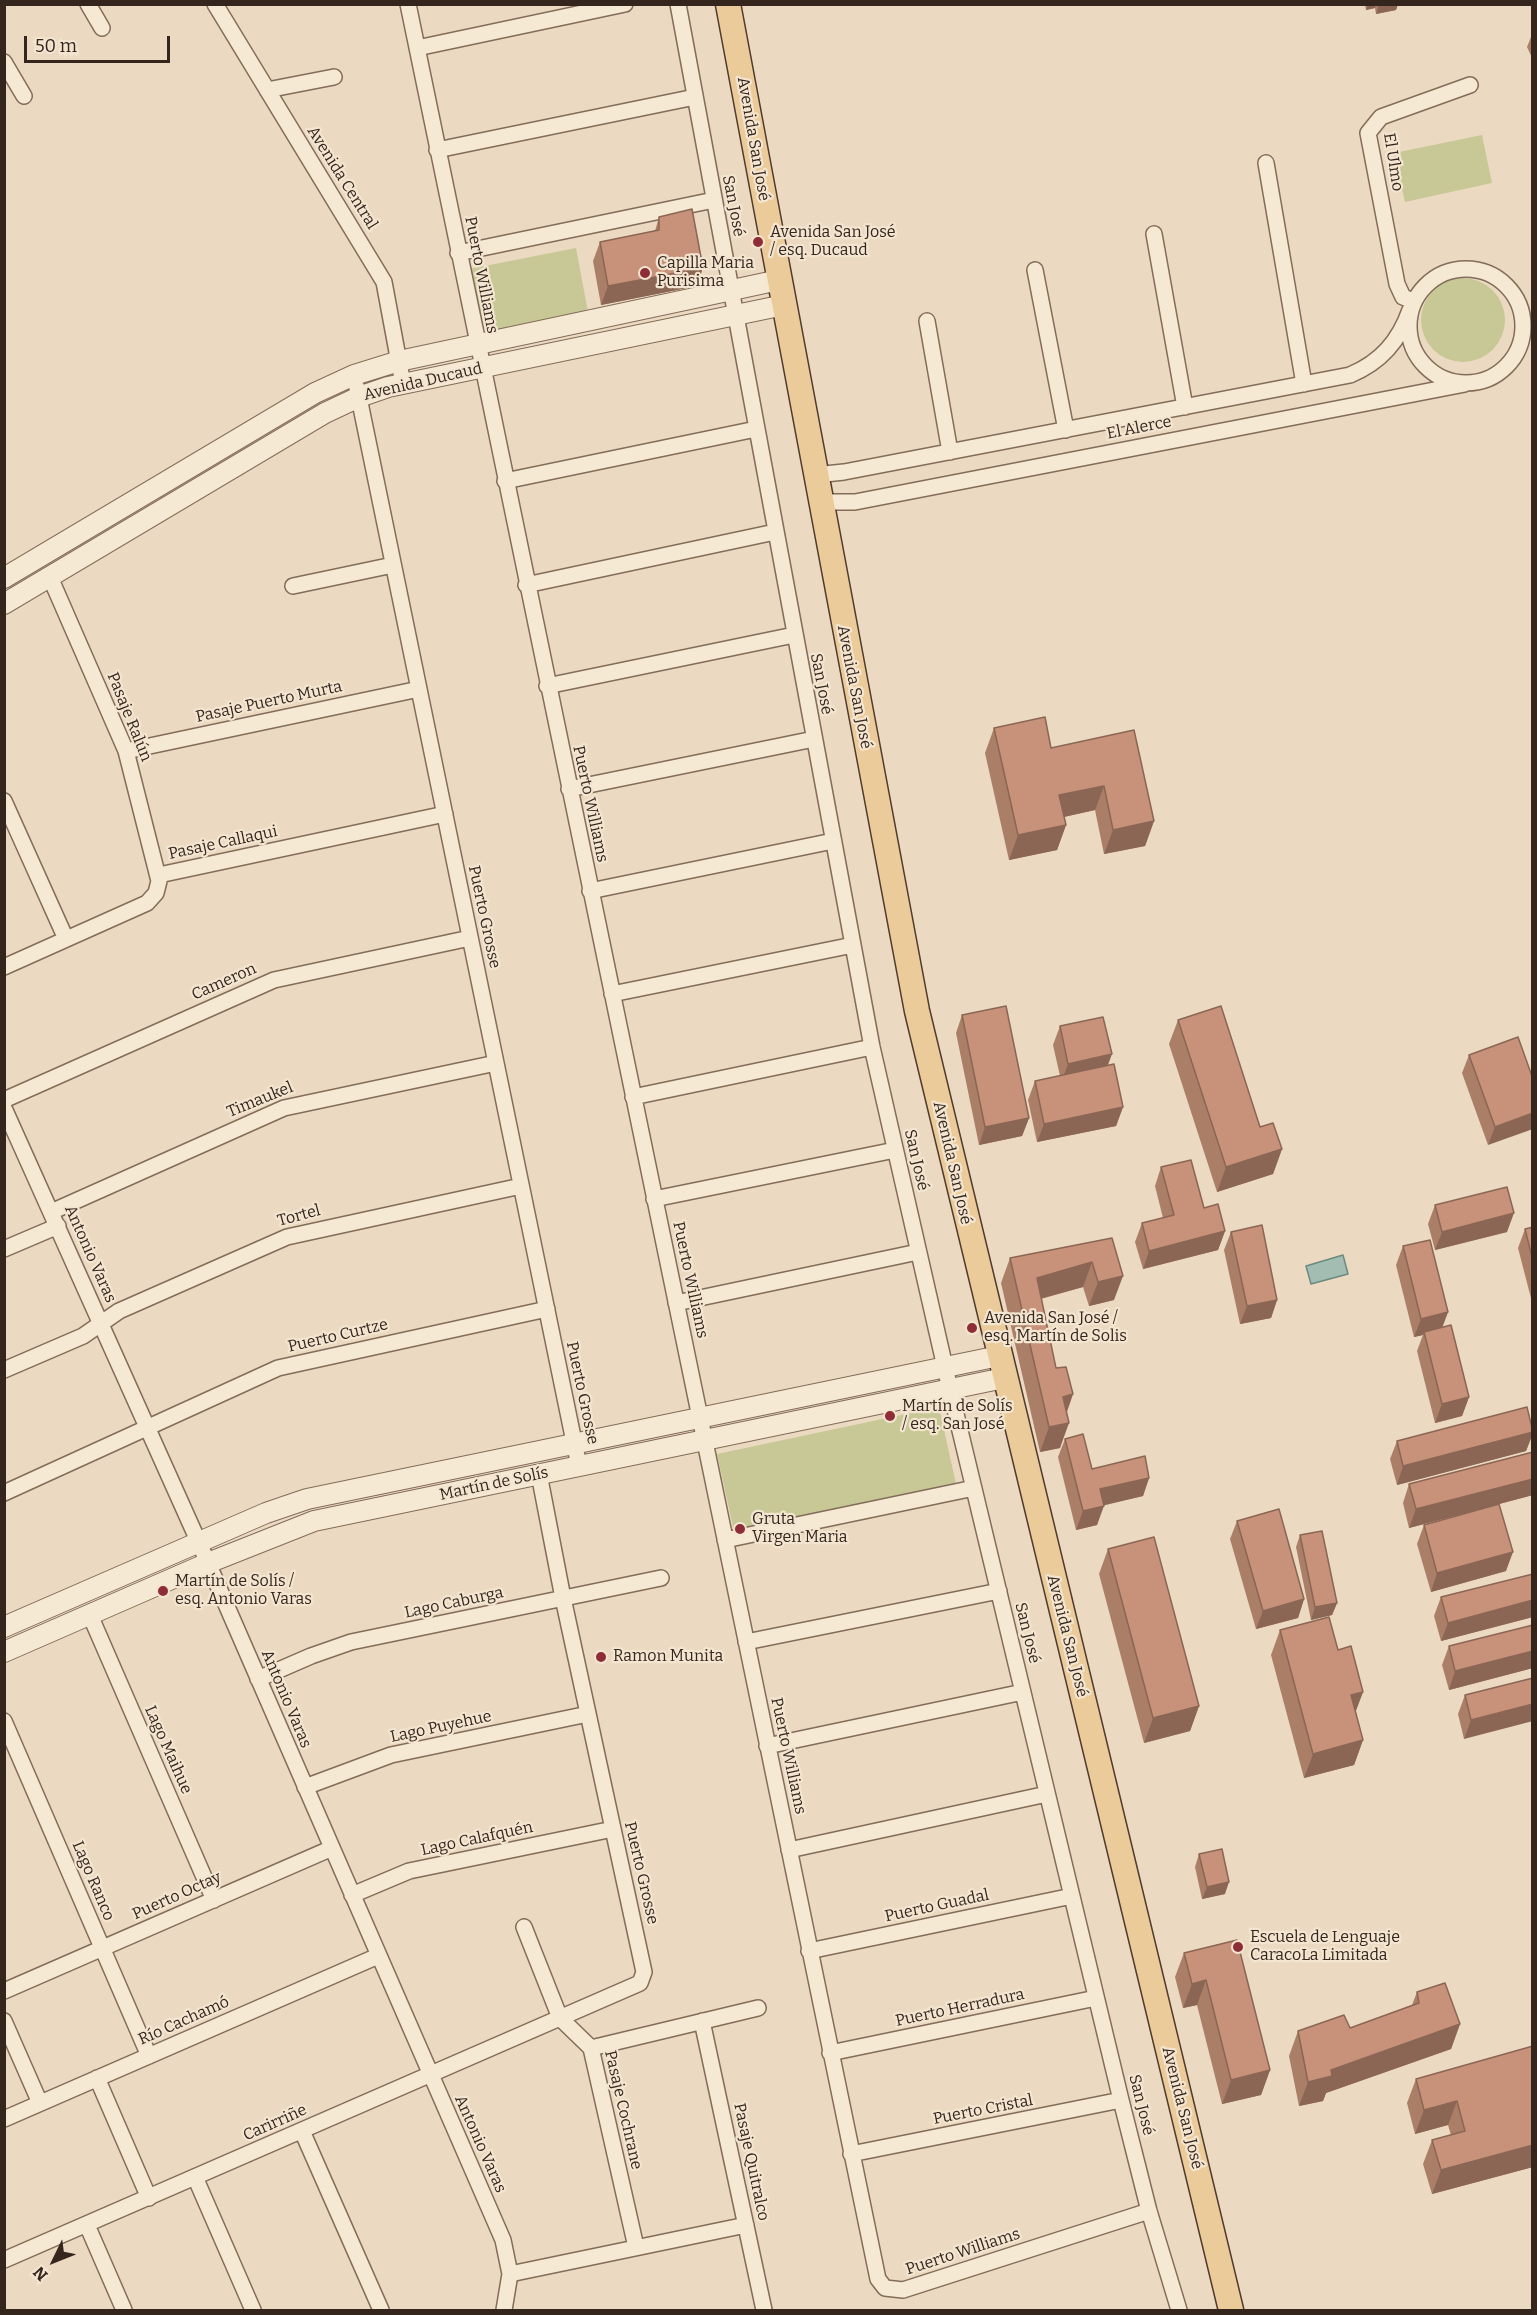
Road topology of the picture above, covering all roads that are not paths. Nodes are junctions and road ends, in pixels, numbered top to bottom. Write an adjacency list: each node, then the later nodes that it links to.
1 (88, 4): 7 (street)
2 (215, 4): 12 (street, Avenida Central)
3 (408, 4): 8 (street, Puerto Williams)
4 (625, 4): 8 (street)
5 (678, 4): 14 (street, San José)
6 (728, 4): 21 (main road, Avenida San José)
7 (102, 28)
8 (417, 48): 15 (street, Puerto Williams)
9 (4, 62): 13 (street)
10 (334, 77): 12 (street)
11 (1470, 86): 24 (street, El Ulmo)
12 (267, 90): 28 (street, Avenida Central)
13 (24, 96)
14 (695, 97): 15 (street); 17 (street, San José)
15 (437, 150): 19 (street, Puerto Williams)
16 (1266, 163): 32 (street)
17 (714, 200): 19 (street); 22 (street, San José)
18 (1154, 234): 35 (street)
19 (458, 253): 27 (street, Puerto Williams)
20 (1035, 270): 37 (street)
21 (779, 280): 22 (street, Avenida Ducaud); 23 (main road, Avenida San José)
22 (730, 291): 25 (street, San José); 27 (street, Avenida Ducaud)
23 (784, 305): 25 (street, Avenida Ducaud); 39 (main road, Avenida San José)
24 (1412, 305): 32 (street, El Alerce); 33 (street); 33 (street, El Alerce)
25 (735, 316): 29 (street, Avenida Ducaud); 36 (street, San José)
26 (927, 321): 38 (street)
27 (476, 345): 28 (street, Avenida Ducaud); 29 (street, Puerto Williams)
28 (399, 361): 30 (street, Avenida Ducaud); 31 (street, Avenida Central)
29 (481, 368): 31 (street, Avenida Ducaud); 40 (street, Puerto Williams)
30 (354, 375): 34 (street, Puerto Grosse); 45 (street, Avenida Ducaud)
31 (403, 384): 34 (street, Avenida Ducaud)
32 (1304, 384): 35 (street, El Alerce)
33 (1465, 384): 41 (street, El Alerce)
34 (358, 396): 43 (street, Puerto Grosse); 44 (street, Avenida Ducaud)
35 (1185, 407): 37 (street, El Alerce)
36 (756, 429): 40 (street); 42 (street, San José)
37 (1066, 430): 38 (street, El Alerce)
38 (950, 452): 39 (street, El Alerce)
39 (815, 475): 41 (main road, Avenida San José)
40 (505, 481): 46 (street, Puerto Williams)
41 (820, 502): 81 (main road, Avenida San José)
42 (775, 532): 46 (street); 49 (street, San José)
43 (393, 565): 47 (street); 51 (street, Puerto Grosse)
44 (50, 577): 48 (street, Avenida Ducaud); 53 (street, Pasaje Ralún)
45 (4, 578)
46 (526, 585): 50 (street, Puerto Williams)
47 (293, 586)
48 (4, 604)
49 (794, 635): 50 (street); 52 (street, San José)
50 (548, 686): 54 (street, Puerto Williams)
51 (419, 689): 53 (street, Pasaje Puerto Murta); 56 (street, Puerto Grosse)
52 (814, 739): 54 (street); 57 (street, San José)
53 (126, 750): 58 (street, Pasaje Ralún)
54 (569, 789): 59 (street, Puerto Williams)
55 (4, 801): 61 (street)
56 (445, 814): 58 (street, Pasaje Callaqui); 60 (street, Puerto Grosse)
57 (833, 841): 59 (street); 62 (street, San José)
58 (159, 875): 61 (street, Pasaje Callaqui)
59 (590, 891): 64 (street, Puerto Williams)
60 (470, 938): 66 (street, Puerto Grosse); 68 (street, Cameron)
61 (66, 939): 63 (street, Pasaje Callaqui)
62 (853, 945): 64 (street); 65 (street, San José)
63 (4, 967)
64 (612, 994): 67 (street, Puerto Williams)
65 (872, 1047): 67 (street); 70 (street, San José)
66 (496, 1063): 71 (street, Puerto Grosse); 73 (street, Timaukel)
67 (633, 1097): 72 (street, Puerto Williams)
68 (4, 1100)
69 (7, 1118): 73 (street, Antonio Varas)
70 (895, 1150): 72 (street); 76 (street, San José)
71 (521, 1186): 78 (street, Puerto Grosse); 79 (street, Tortel)
72 (654, 1199): 77 (street, Puerto Williams)
73 (51, 1212): 74 (street, Antonio Varas)
74 (57, 1227): 75 (street); 79 (street, Antonio Varas)
75 (4, 1250)
76 (918, 1252): 77 (street); 80 (street, San José)
77 (676, 1303): 84 (street, Puerto Williams)
78 (546, 1309): 85 (street, Puerto Curtze); 87 (street, Puerto Grosse)
79 (101, 1323): 82 (street, Tortel); 85 (street, Antonio Varas)
80 (945, 1367): 81 (street, Martín de Solís); 83 (street, San José); 84 (street, Martín de Solís)
81 (1002, 1367): 83 (street, Martín de Solís); 149 (main road, Avenida San José)
82 (4, 1370)
83 (950, 1389): 86 (street, Martín de Solís); 90 (street, San José)
84 (700, 1417): 86 (street, Puerto Williams); 87 (street, Martín de Solís)
85 (147, 1428): 91 (street, Puerto Curtze); 93 (street, Antonio Varas)
86 (705, 1440): 88 (street, Martín de Solís); 92 (street, Puerto Williams)
87 (574, 1443): 88 (street, Puerto Grosse); 93 (street, Martín de Solís)
88 (579, 1466): 89 (street, Martín de Solís)
89 (539, 1474): 94 (street, Martín de Solís); 97 (street, Puerto Grosse)
90 (974, 1488): 92 (street); 96 (street, San José)
91 (4, 1493)
92 (725, 1540): 100 (street, Puerto Williams)
93 (198, 1542): 94 (street, Antonio Varas); 99 (street, Martín de Solís)
94 (208, 1563): 98 (street, Martín de Solís); 102 (street, Antonio Varas)
95 (661, 1578): 97 (street, Lago Caburga)
96 (999, 1591): 100 (street); 103 (street, San José)
97 (562, 1598): 102 (street, Lago Caburga); 104 (street, Puerto Grosse)
98 (90, 1615): 101 (street, Martín de Solís); 114 (street, Lago Maihue)
99 (4, 1627)
100 (746, 1642): 106 (street, Puerto Williams)
101 (4, 1652)
102 (258, 1679): 107 (street, Antonio Varas)
103 (1023, 1692): 106 (street); 108 (street, San José)
104 (588, 1714): 107 (street, Lago Puyehue); 109 (street, Puerto Grosse)
105 (4, 1720): 116 (street, Lago Ranco)
106 (767, 1746): 111 (street, Puerto Williams)
107 (305, 1787): 110 (street, Antonio Varas)
108 (1047, 1794): 111 (street); 113 (street, San José)
109 (613, 1829): 112 (street, Lago Calafquén); 122 (street, Puerto Grosse)
110 (332, 1848): 112 (street, Antonio Varas); 114 (street, Puerto Octay)
111 (789, 1850): 117 (street, Puerto Williams)
112 (352, 1895): 118 (street, Antonio Varas)
113 (1072, 1896): 117 (street, Puerto Guadal); 120 (street, San José)
114 (214, 1900): 116 (street, Puerto Octay)
115 (524, 1927): 122 (street, Pasaje Cochrane)
116 (103, 1948): 119 (street, Puerto Octay); 127 (street, Lago Ranco)
117 (809, 1951): 126 (street, Puerto Williams)
118 (378, 1956): 127 (street, Río Cachamó); 128 (street, Antonio Varas)
119 (4, 1992)
120 (1096, 1998): 126 (street, Puerto Herradura); 130 (street, San José)
121 (758, 2008): 124 (street)
122 (560, 2018): 125 (street, Pasaje Cochrane); 128 (street, Carirriñe)
123 (4, 2021): 131 (street)
124 (702, 2021): 125 (street); 139 (street, Pasaje Quitralco)
125 (591, 2048): 140 (street, Pasaje Cochrane)
126 (830, 2053): 134 (street, Puerto Williams)
127 (149, 2056): 129 (street, Río Cachamó)
128 (430, 2075): 133 (street, Carirriñe); 142 (street, Antonio Varas)
129 (97, 2078): 131 (street, Río Cachamó); 136 (street)
130 (1121, 2100): 134 (street, Puerto Cristal); 137 (street, San José)
131 (40, 2103): 132 (street, Río Cachamó)
132 (4, 2119)
133 (302, 2131): 135 (street, Carirriñe); 145 (street)
134 (851, 2154): 137 (street, Puerto Williams)
135 (195, 2177): 136 (street, Carirriñe); 144 (street)
136 (149, 2198): 138 (street, Carirriñe)
137 (1149, 2211): 148 (street, San José)
138 (87, 2224): 141 (street, Carirriñe); 143 (street)
139 (746, 2224): 140 (street); 147 (street, Pasaje Quitralco)
140 (636, 2247): 142 (street)
141 (4, 2260)
142 (510, 2274): 146 (street, Antonio Varas)
143 (124, 2310)
144 (253, 2310)
145 (381, 2310)
146 (504, 2310)
147 (764, 2310)
148 (1179, 2310)
149 (1231, 2310)

